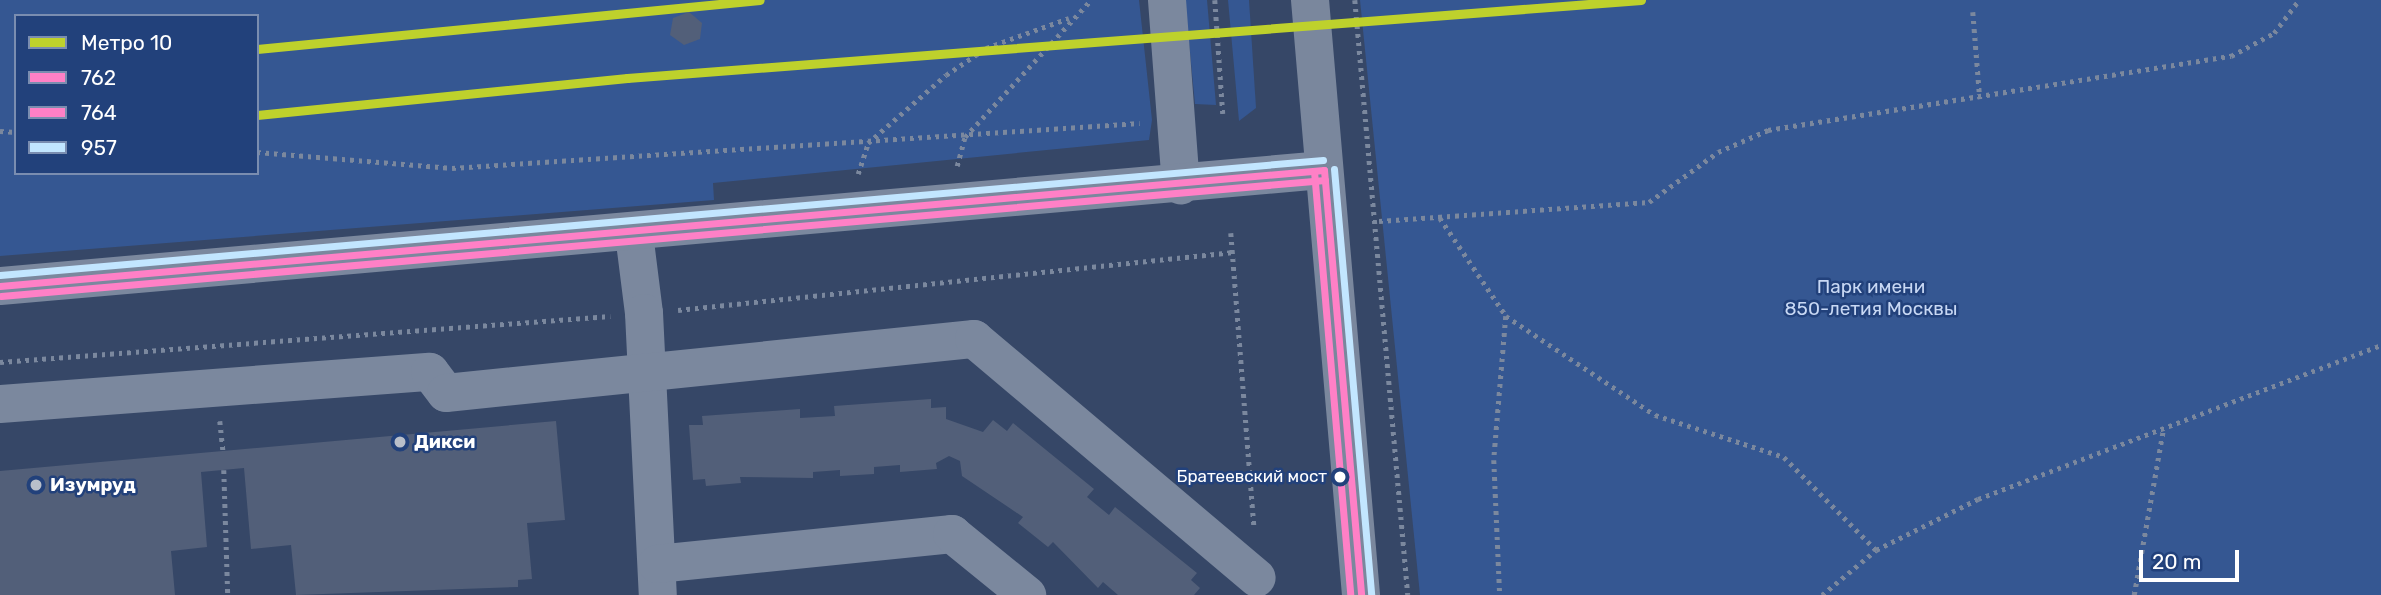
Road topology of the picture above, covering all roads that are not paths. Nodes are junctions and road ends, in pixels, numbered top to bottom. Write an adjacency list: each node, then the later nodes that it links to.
1 (1167, 0): 4 (street)
2 (1310, 0): 3 (main road)
3 (1324, 170): 4 (street); 12 (main road)
4 (1181, 185): 5 (street)
5 (634, 234): 6 (street); 7 (street)
6 (0, 286)
7 (642, 374): 8 (street); 9 (street); 10 (street)
8 (0, 404)
9 (1257, 578)
10 (657, 580): 11 (street)
11 (1027, 595)
12 (1361, 595)

